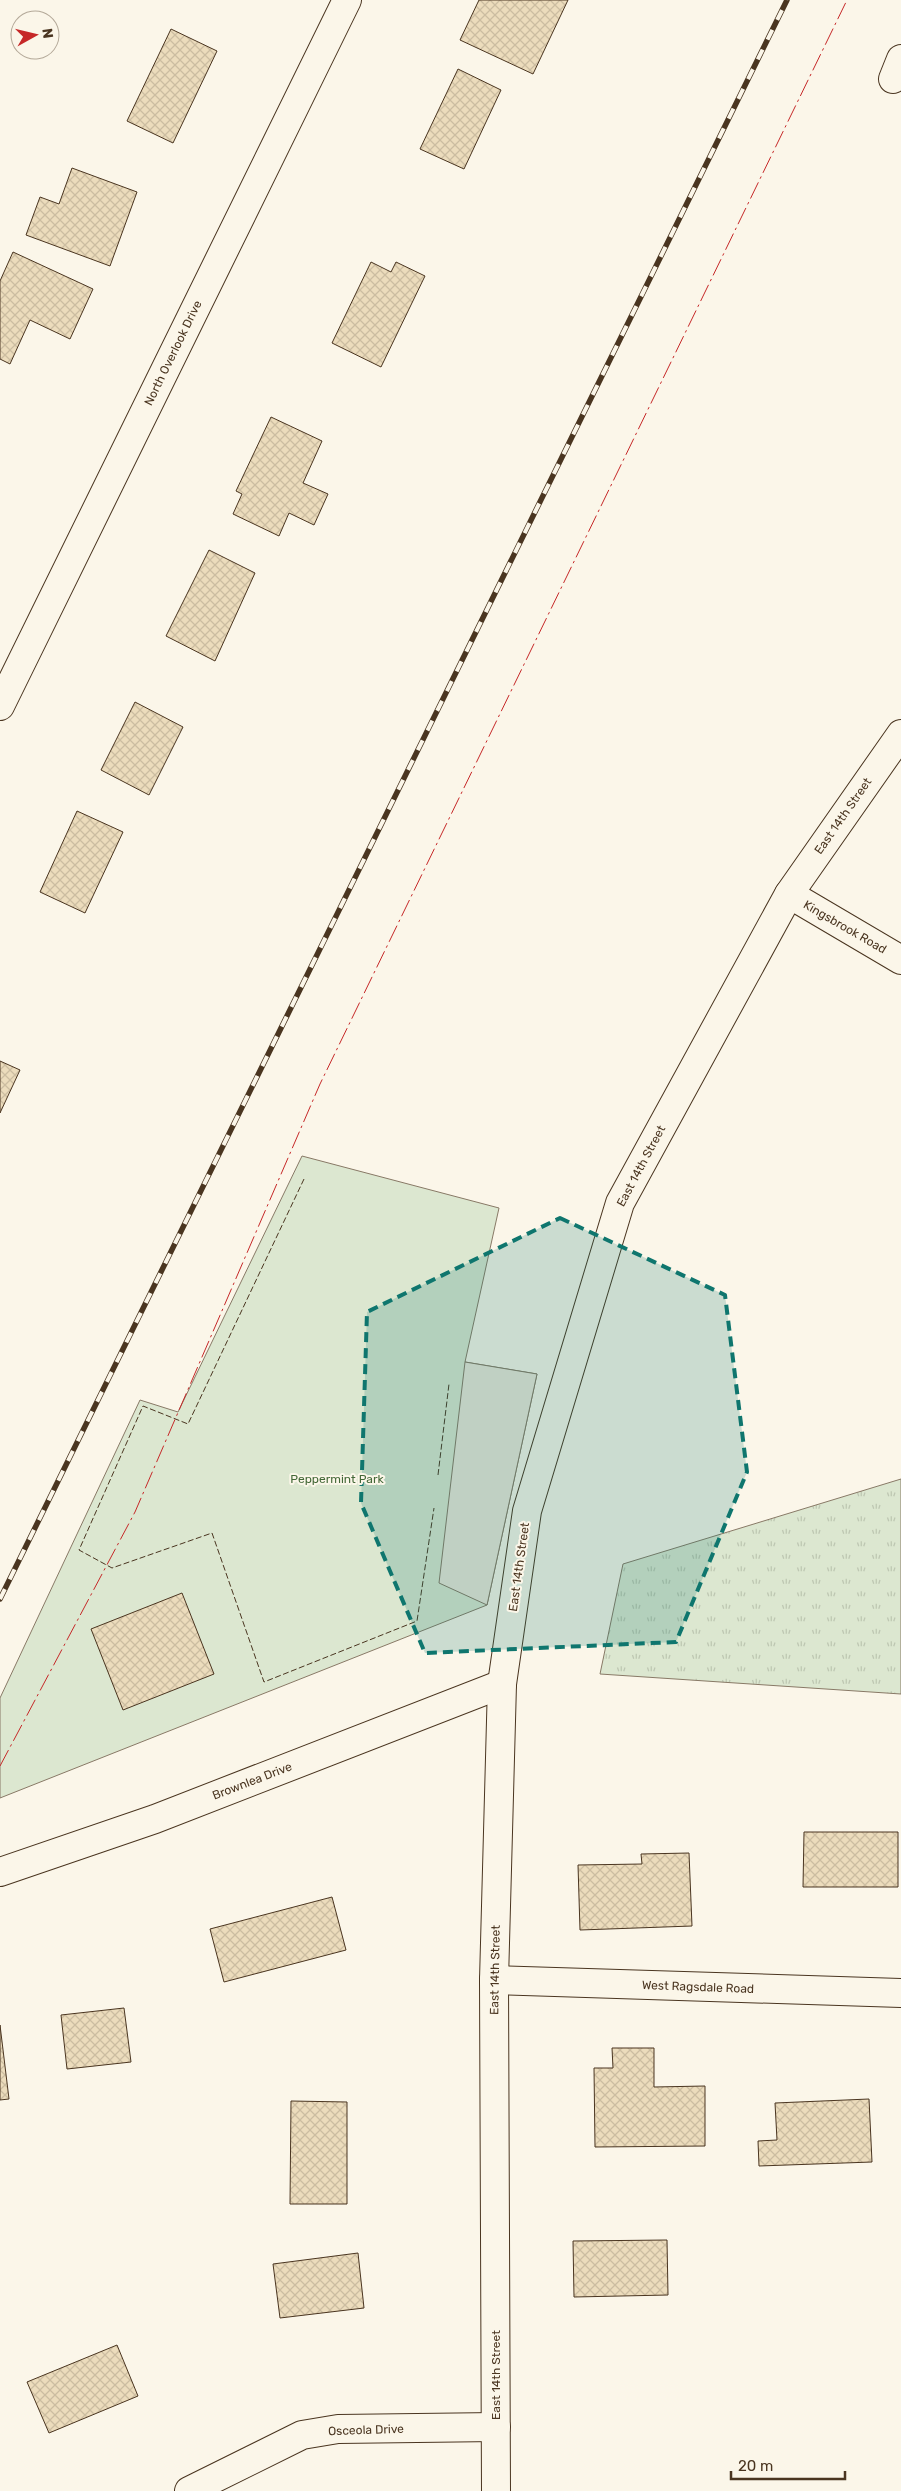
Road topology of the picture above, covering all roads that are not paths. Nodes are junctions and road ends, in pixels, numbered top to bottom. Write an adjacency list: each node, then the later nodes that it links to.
1 (347, 0): 2 (street, North Overlook Drive)
2 (0, 706)
3 (901, 734): 4 (street, East 14th Street)
4 (788, 894): 5 (street, Kingsbrook Road); 6 (street, East 14th Street)
5 (901, 960)
6 (502, 1684): 7 (street, Brownlea Drive); 8 (street, East 14th Street)
7 (0, 1872)
8 (494, 1980): 9 (street, West Ragsdale Road); 10 (street, East 14th Street)
9 (901, 1993)
10 (496, 2427): 11 (street, Osceola Drive); 12 (street, East 14th Street)
11 (189, 2491)
12 (496, 2491)

